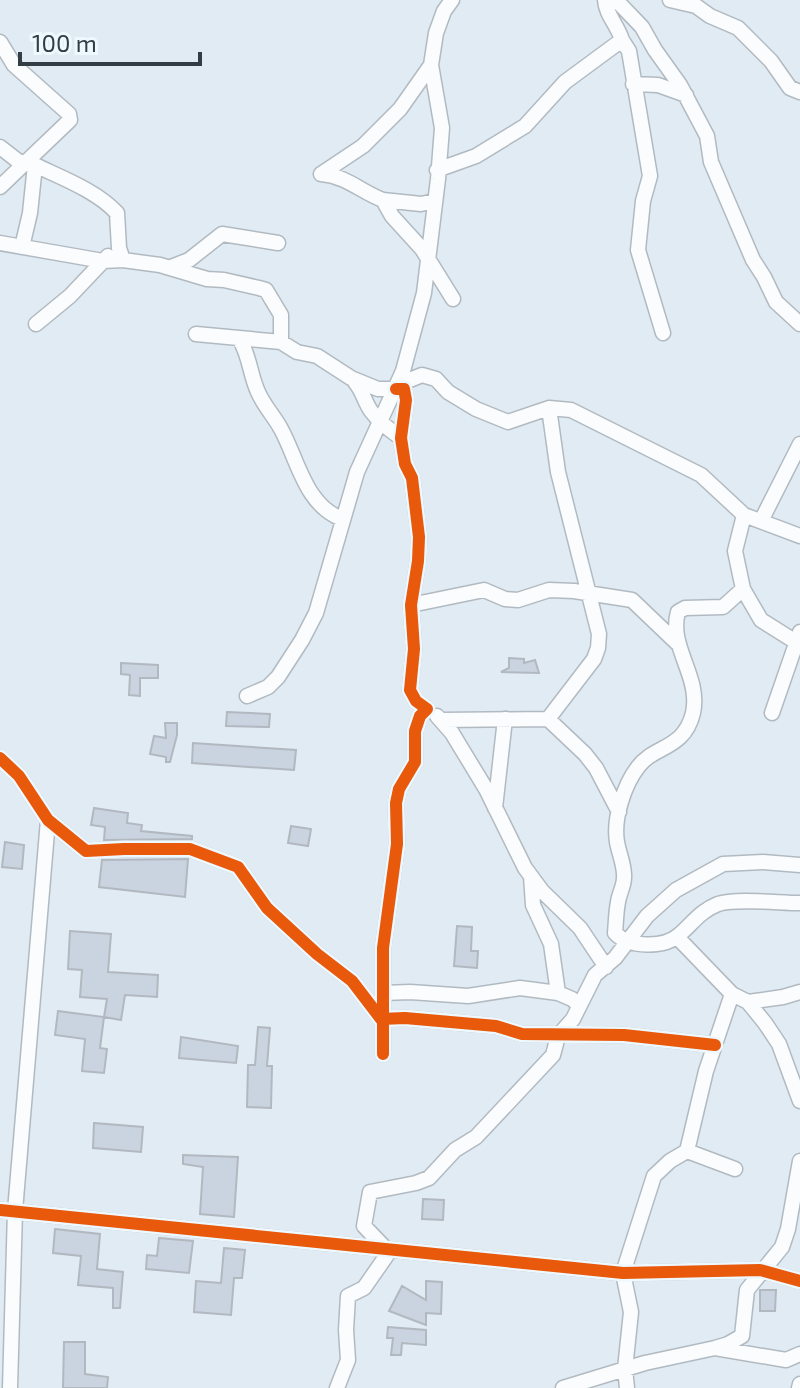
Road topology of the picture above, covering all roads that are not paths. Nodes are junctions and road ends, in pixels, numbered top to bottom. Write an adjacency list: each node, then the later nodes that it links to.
1 (452, 0): 7 (street)
2 (605, 0): 5 (street)
3 (616, 0): 10 (street)
4 (670, 0): 9 (street)
5 (622, 40): 8 (street); 13 (street)
6 (0, 42): 12 (street)
7 (431, 65): 13 (street); 15 (street)
8 (633, 84): 10 (street); 28 (street)
9 (800, 92)
10 (686, 95): 27 (street)
11 (0, 147): 12 (street)
12 (29, 164): 14 (street); 17 (street); 20 (street)
13 (437, 170): 16 (street)
14 (0, 187)
15 (383, 200): 16 (street); 22 (street)
16 (435, 201): 22 (street)
17 (118, 238): 21 (street); 23 (street)
18 (0, 243): 20 (street)
19 (278, 243): 24 (street)
20 (22, 247): 23 (street)
21 (123, 260): 23 (street); 24 (street)
22 (429, 260): 25 (street); 33 (street)
23 (103, 261): 26 (street)
24 (171, 267): 31 (street)
25 (453, 299)
26 (36, 324)
27 (800, 324)
28 (663, 333)
29 (196, 334): 30 (street)
30 (240, 340): 31 (street); 39 (street)
31 (281, 342): 32 (street)
32 (351, 378): 33 (street); 35 (street)
33 (396, 389): 34 (street); 35 (street); 36 (street)
34 (549, 408): 38 (street); 43 (street)
35 (381, 420): 36 (street); 39 (street)
36 (401, 438): 44 (street)
37 (800, 444): 40 (street)
38 (744, 515): 40 (street); 42 (street)
39 (342, 519): 47 (street)
40 (761, 521): 41 (street)
41 (800, 536)
42 (743, 589): 45 (street); 46 (street)
43 (588, 594): 44 (street); 46 (street); 51 (street)
44 (411, 605): 48 (street)
45 (798, 637): 49 (street)
46 (677, 643): 55 (street)
47 (247, 696)
48 (427, 709): 52 (street); 64 (street)
49 (772, 713)
50 (505, 719): 51 (street); 52 (street); 54 (street)
51 (548, 719): 55 (street)
52 (443, 720): 54 (street)
53 (0, 758): 56 (street)
54 (495, 809): 58 (street)
55 (619, 812): 61 (street)
56 (48, 820): 69 (street); 77 (street)
57 (800, 865): 61 (street)
58 (531, 876): 62 (street); 65 (street)
59 (800, 903): 60 (street)
60 (677, 937): 61 (street); 66 (street)
61 (629, 942): 62 (street)
62 (606, 967): 68 (street)
63 (800, 992): 67 (street)
64 (383, 993): 65 (street); 69 (street)
65 (558, 993): 68 (street)
66 (732, 994): 67 (street); 71 (street)
67 (748, 1002): 73 (street)
68 (579, 1005): 70 (street)
69 (381, 1019): 70 (street); 72 (street)
70 (558, 1036): 71 (street); 78 (street)
71 (715, 1045): 74 (street)
72 (383, 1054)
73 (800, 1101)
74 (687, 1151): 76 (street); 80 (street)
75 (800, 1161): 79 (street)
76 (735, 1169)
77 (7, 1210): 78 (street); 85 (street)
78 (386, 1249): 80 (street); 86 (street)
79 (760, 1270): 80 (street); 81 (street); 82 (street)
80 (623, 1273): 84 (street)
81 (800, 1281)
82 (715, 1348): 83 (street); 84 (street)
83 (800, 1354)
84 (625, 1369): 87 (street); 88 (street)
85 (10, 1388)
86 (337, 1388)
87 (563, 1388)
88 (627, 1388)

